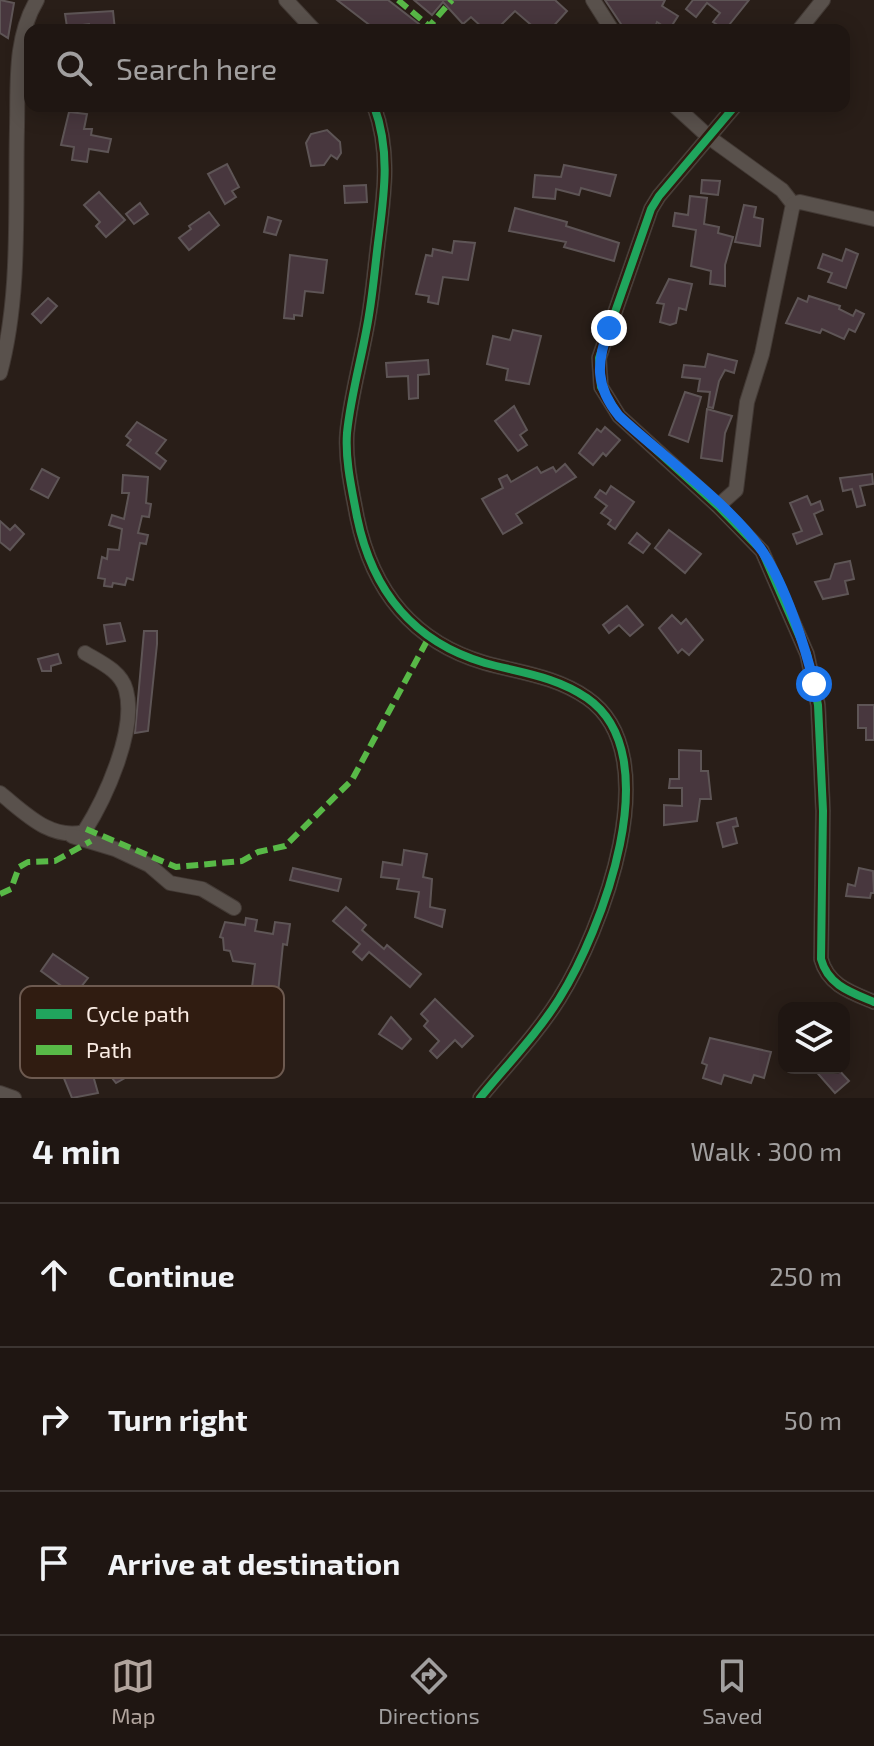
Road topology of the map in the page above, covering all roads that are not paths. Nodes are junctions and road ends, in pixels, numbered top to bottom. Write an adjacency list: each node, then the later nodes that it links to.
1 (37, 0): 5 (street)
2 (286, 0): 6 (street)
3 (593, 0): 7 (street)
4 (823, 0): 8 (street)
5 (26, 24)
6 (308, 24)
7 (608, 24)
8 (804, 24)
9 (24, 37): 16 (street)
10 (376, 112): 23 (street)
11 (682, 112): 13 (street)
12 (730, 112): 13 (street)
13 (710, 138): 14 (street); 17 (street)
14 (793, 204): 15 (street); 17 (street)
15 (874, 219)
16 (0, 373)
17 (718, 506): 22 (street)
18 (85, 653): 20 (street)
19 (0, 793): 20 (street)
20 (68, 835): 21 (street)
21 (234, 908)
22 (874, 1002)
23 (480, 1098)

